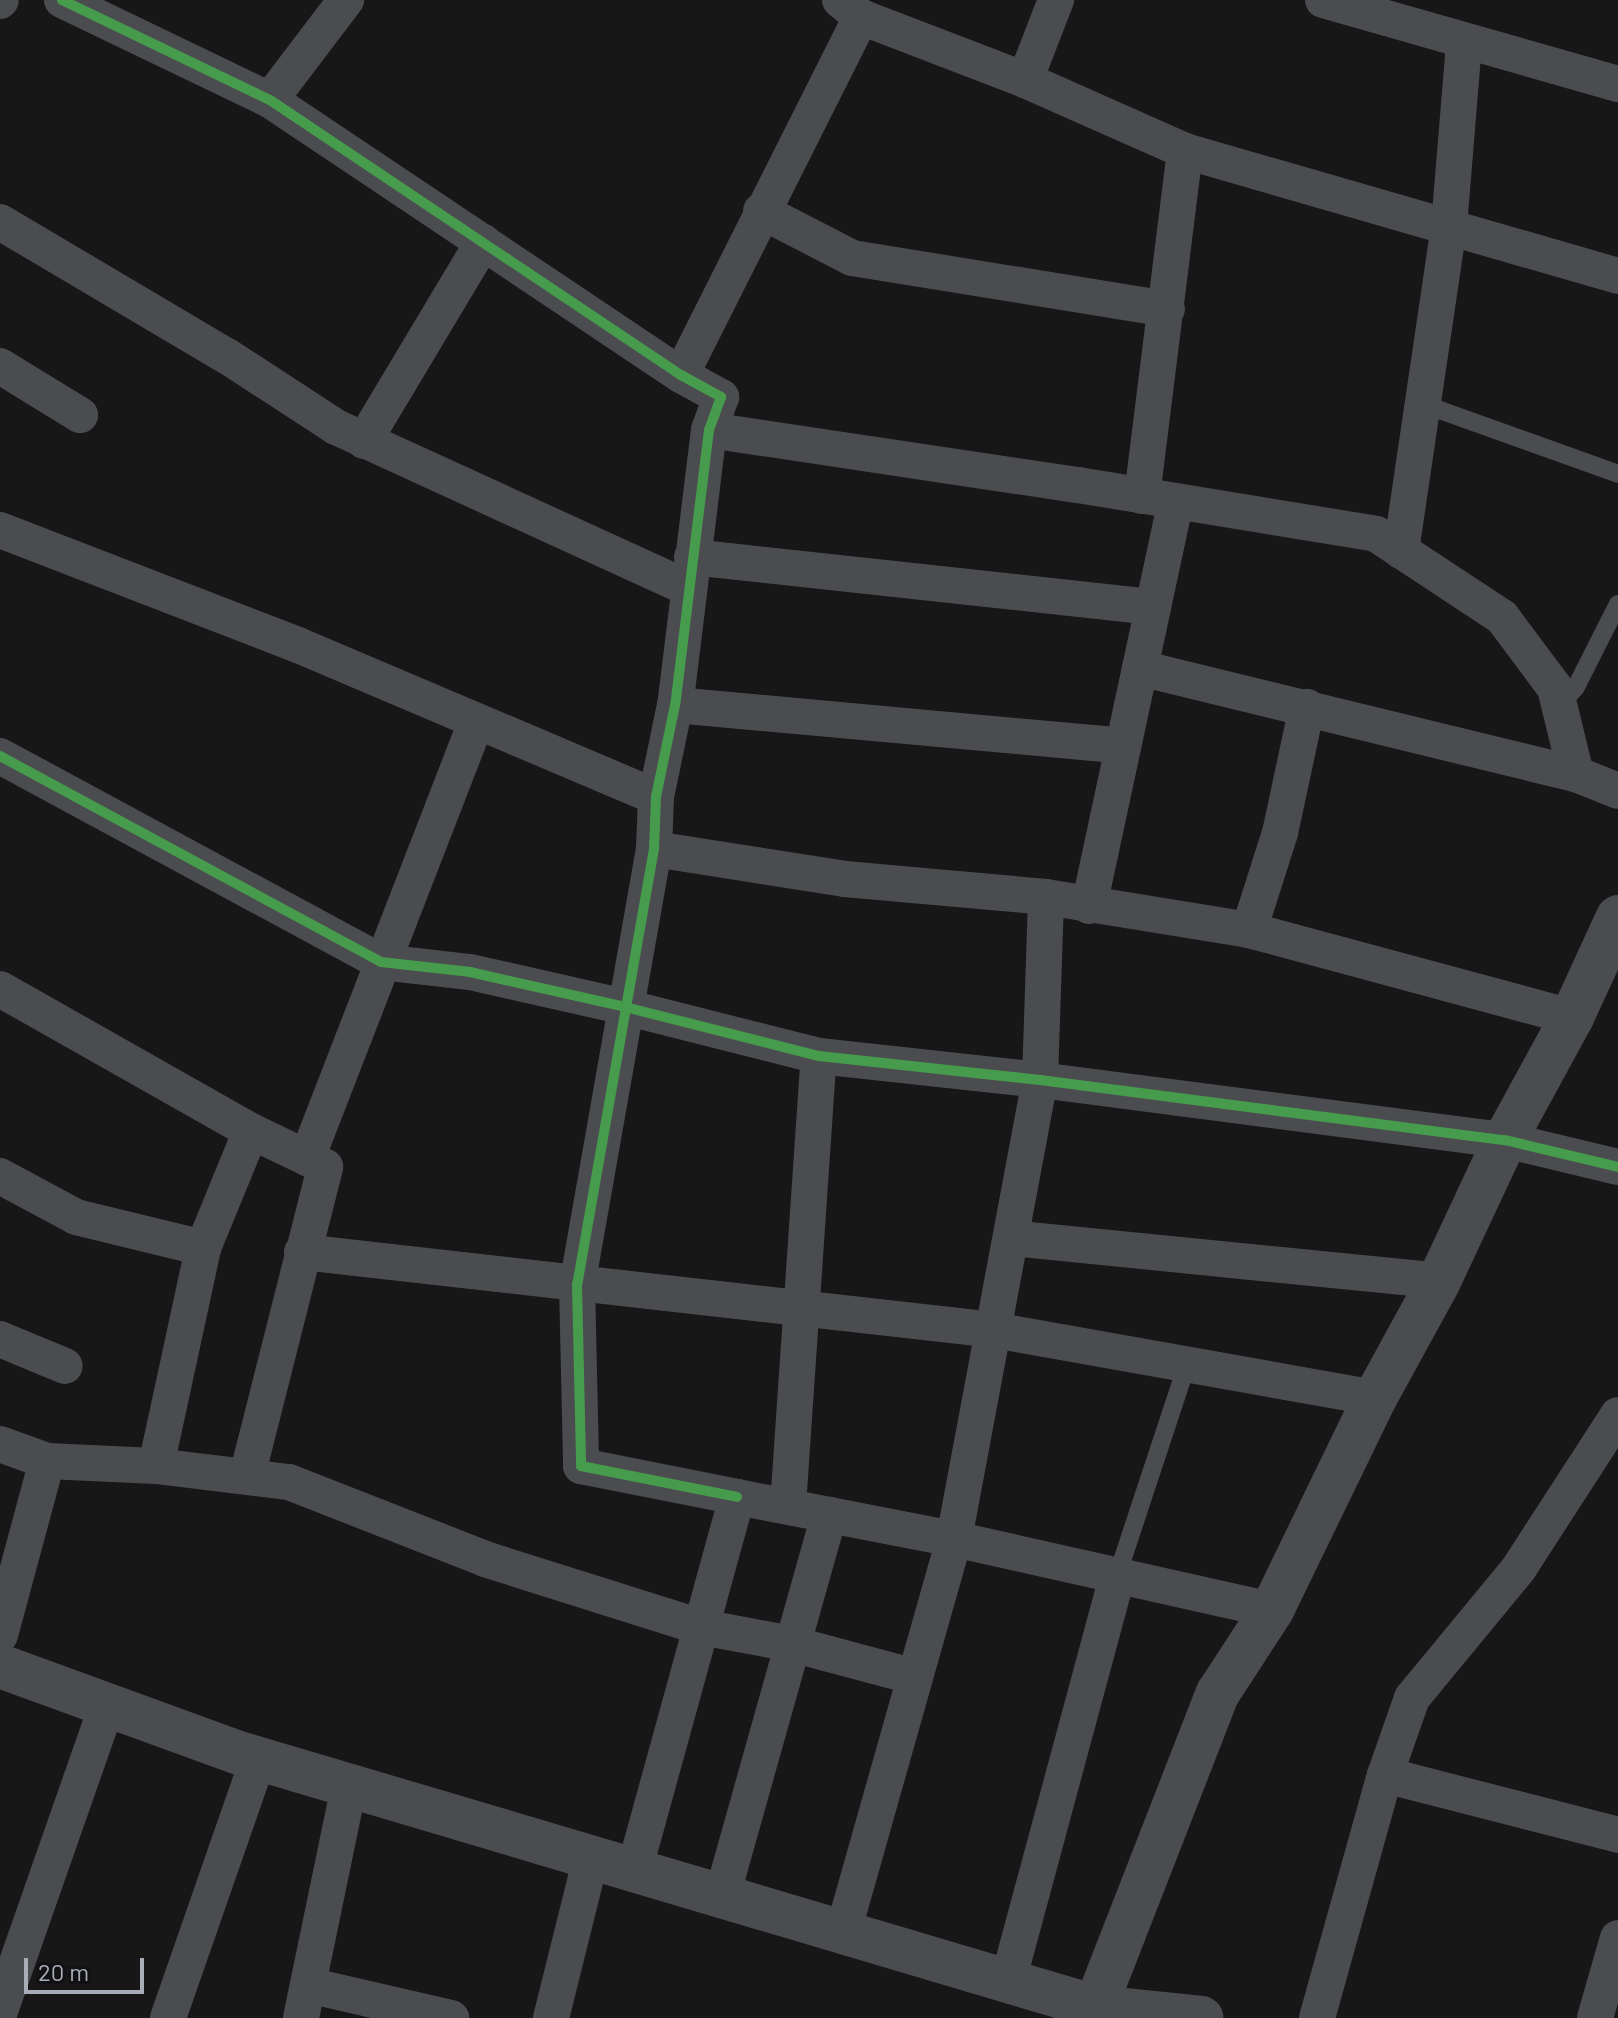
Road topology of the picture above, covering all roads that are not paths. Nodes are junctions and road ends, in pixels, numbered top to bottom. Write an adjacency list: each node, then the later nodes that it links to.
1 (62, 0): 9 (street)
2 (346, 0): 9 (street)
3 (1056, 0): 7 (street)
4 (1323, 0): 6 (street)
5 (868, 10): 7 (street); 11 (street)
6 (1464, 43): 8 (street); 13 (street)
7 (1025, 80): 10 (street)
8 (1618, 84)
9 (270, 100): 14 (street)
10 (1185, 151): 13 (street); 16 (street)
11 (761, 211): 16 (street); 18 (street)
12 (0, 222): 22 (street)
13 (1449, 226): 15 (street); 19 (street)
14 (483, 242): 18 (street); 22 (street)
15 (1618, 276)
16 (1167, 309): 24 (street)
17 (0, 366): 20 (street)
18 (681, 375): 21 (street)
19 (1423, 404): 23 (lane); 26 (street)
20 (80, 415)
21 (709, 430): 24 (street); 27 (street)
22 (364, 441): 27 (street)
23 (1618, 474)
24 (1159, 498): 26 (street); 29 (street)
25 (0, 530): 34 (street)
26 (1401, 551): 32 (street)
27 (690, 573): 29 (street); 31 (street)
28 (1618, 604): 32 (lane)
29 (1153, 607): 30 (street)
30 (1140, 668): 33 (street); 35 (street)
31 (675, 705): 35 (street); 39 (street)
32 (1559, 706): 37 (street)
33 (1307, 707): 37 (street); 44 (street)
34 (476, 723): 39 (street); 45 (street)
35 (1123, 746): 42 (street)
36 (0, 756): 45 (street)
37 (1576, 774): 38 (street)
38 (1618, 791)
39 (656, 797): 40 (street)
40 (654, 849): 41 (street); 47 (street)
41 (1046, 897): 42 (street); 50 (street)
42 (1089, 906): 44 (street)
43 (1618, 917): 48 (street)
44 (1249, 930): 48 (street)
45 (381, 962): 47 (street); 53 (street)
46 (0, 989): 51 (street)
47 (625, 1007): 49 (street); 60 (street)
48 (1572, 1017): 52 (street)
49 (819, 1056): 50 (street); 61 (street)
50 (1040, 1080): 52 (street); 56 (street)
51 (251, 1131): 53 (street); 57 (street)
52 (1505, 1140): 54 (street); 59 (street)
53 (307, 1158): 58 (street)
54 (1618, 1167)
55 (0, 1176): 57 (street)
56 (1011, 1238): 59 (street); 62 (street)
57 (203, 1248): 70 (street)
58 (302, 1252): 60 (street); 71 (street)
59 (1439, 1281): 66 (street)
60 (577, 1284): 61 (street); 72 (street)
61 (803, 1311): 62 (street); 73 (street)
62 (994, 1330): 64 (street); 75 (street)
63 (0, 1339): 65 (street)
64 (1187, 1364): 66 (street); 76 (lane)
65 (65, 1366)
66 (1375, 1398): 77 (street)
67 (1618, 1415): 85 (street)
68 (0, 1444): 69 (street)
69 (47, 1461): 70 (street); 79 (street)
70 (156, 1466): 71 (street)
71 (247, 1476): 78 (street)
72 (737, 1497): 73 (street); 78 (street)
73 (788, 1506): 74 (street)
74 (829, 1515): 75 (street); 80 (street)
75 (954, 1539): 76 (street); 82 (street)
76 (1117, 1576): 77 (street); 93 (street)
77 (1272, 1610): 96 (street)
78 (701, 1627): 80 (street); 89 (street)
79 (0, 1635)
80 (792, 1644): 82 (street); 90 (street)
81 (0, 1666): 83 (street)
82 (915, 1677): 91 (street)
83 (107, 1705): 84 (street); 95 (street)
84 (258, 1759): 86 (street); 99 (street)
85 (1385, 1775): 87 (street); 102 (street)
86 (349, 1786): 88 (street); 94 (street)
87 (1618, 1835)
88 (591, 1857): 89 (street); 97 (street)
89 (634, 1871): 90 (street)
90 (722, 1896): 91 (street)
91 (843, 1932): 93 (street)
92 (1618, 1938): 103 (street)
93 (1008, 1981): 96 (street)
94 (304, 2001): 100 (street)
95 (0, 2011): 98 (street)
96 (1093, 2012): 101 (street)
97 (556, 2017)
98 (23, 2018)
99 (168, 2018)
100 (451, 2018)
101 (1201, 2018)
102 (1317, 2018)
103 (1595, 2018)

